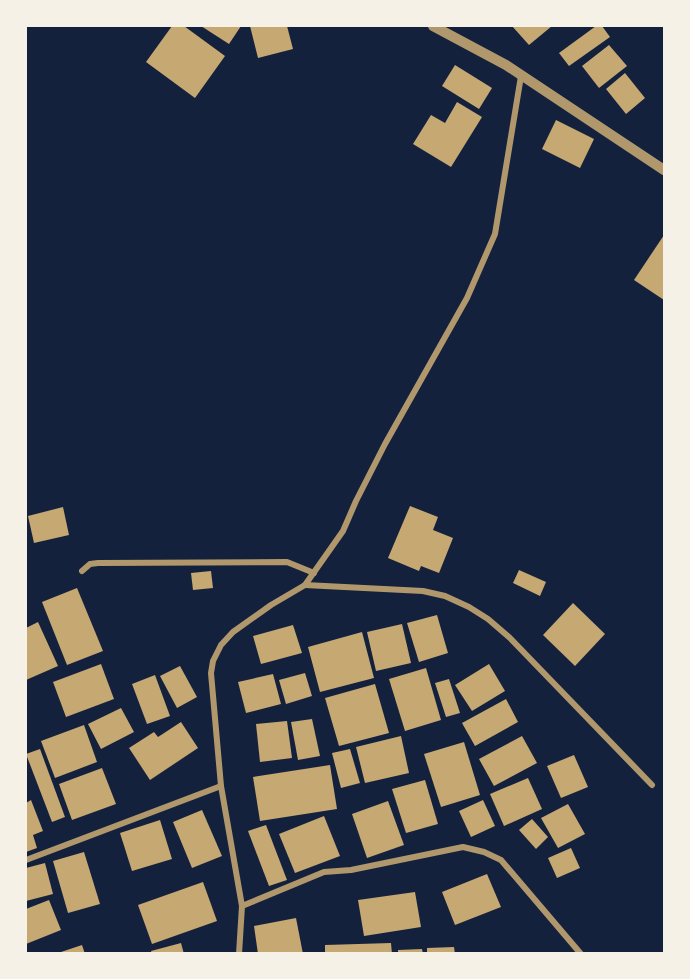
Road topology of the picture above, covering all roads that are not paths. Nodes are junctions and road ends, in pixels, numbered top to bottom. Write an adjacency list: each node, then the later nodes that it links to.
1 (433, 26): 2 (street)
2 (521, 76): 3 (street); 5 (street)
3 (664, 170)
4 (82, 571): 5 (street)
5 (314, 573): 6 (street)
6 (305, 585): 7 (street); 8 (street)
7 (652, 785)
8 (221, 786): 9 (street); 10 (street)
9 (26, 860)
10 (242, 906): 11 (street); 12 (street)
11 (239, 954)
12 (581, 954)

